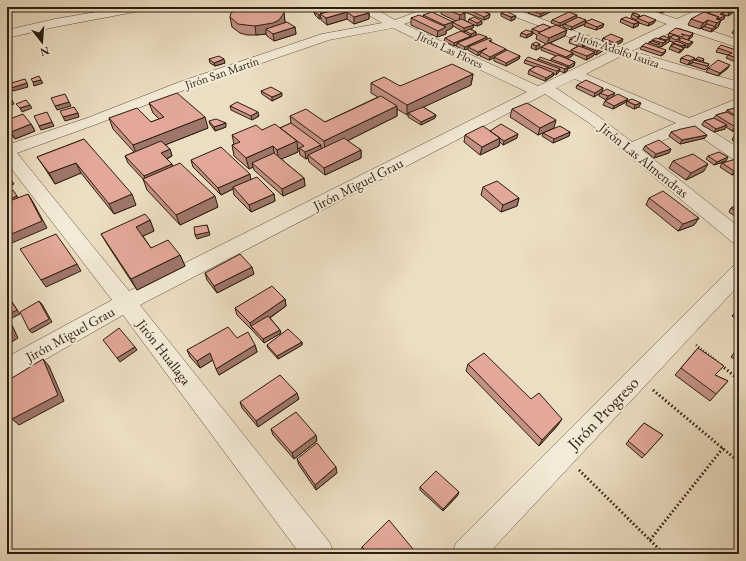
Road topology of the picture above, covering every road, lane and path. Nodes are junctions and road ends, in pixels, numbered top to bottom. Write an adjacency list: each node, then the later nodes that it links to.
1 (145, 7): 9 (street)
2 (363, 7): 8 (street, Jirón Las Flores)
3 (440, 7): 8 (street, Jirón San Martín)
4 (498, 7): 11 (street, Jirón Adolfo Isuiza)
5 (628, 7): 7 (street)
6 (712, 7): 7 (street, Jirón Miguel Grau)
7 (677, 23): 10 (street); 11 (street, Jirón Miguel Grau)
8 (394, 24): 16 (street, Jirón Las Flores); 20 (street, Jirón San Martín)
9 (7, 34)
10 (739, 44)
11 (620, 52): 12 (street, Jirón Miguel Grau); 14 (street, Jirón Adolfo Isuiza)
12 (575, 74): 16 (street, Jirón Miguel Grau); 18 (street)
13 (733, 74): 14 (street)
14 (721, 82): 15 (street, Jirón Adolfo Isuiza)
15 (739, 88)
16 (542, 90): 19 (street, Jirón Las Almendras); 24 (street, Jirón Miguel Grau)
17 (739, 102): 18 (street)
18 (691, 124): 19 (street); 21 (street)
19 (630, 149): 22 (street, Jirón Las Almendras)
20 (7, 151): 24 (street, Jirón Huallaga)
21 (739, 155)
22 (739, 237)
23 (739, 272): 34 (street, Jirón Progreso)
24 (126, 303): 26 (street, Jirón Miguel Grau); 33 (street, Jirón Huallaga)
25 (690, 340): 27 (path)
26 (7, 369)
27 (739, 380)
28 (647, 386): 29 (path)
29 (723, 448): 30 (path); 32 (path)
30 (739, 462)
31 (578, 468): 32 (path)
32 (650, 540): 35 (path)
33 (319, 554)
34 (467, 554)
35 (664, 554)

